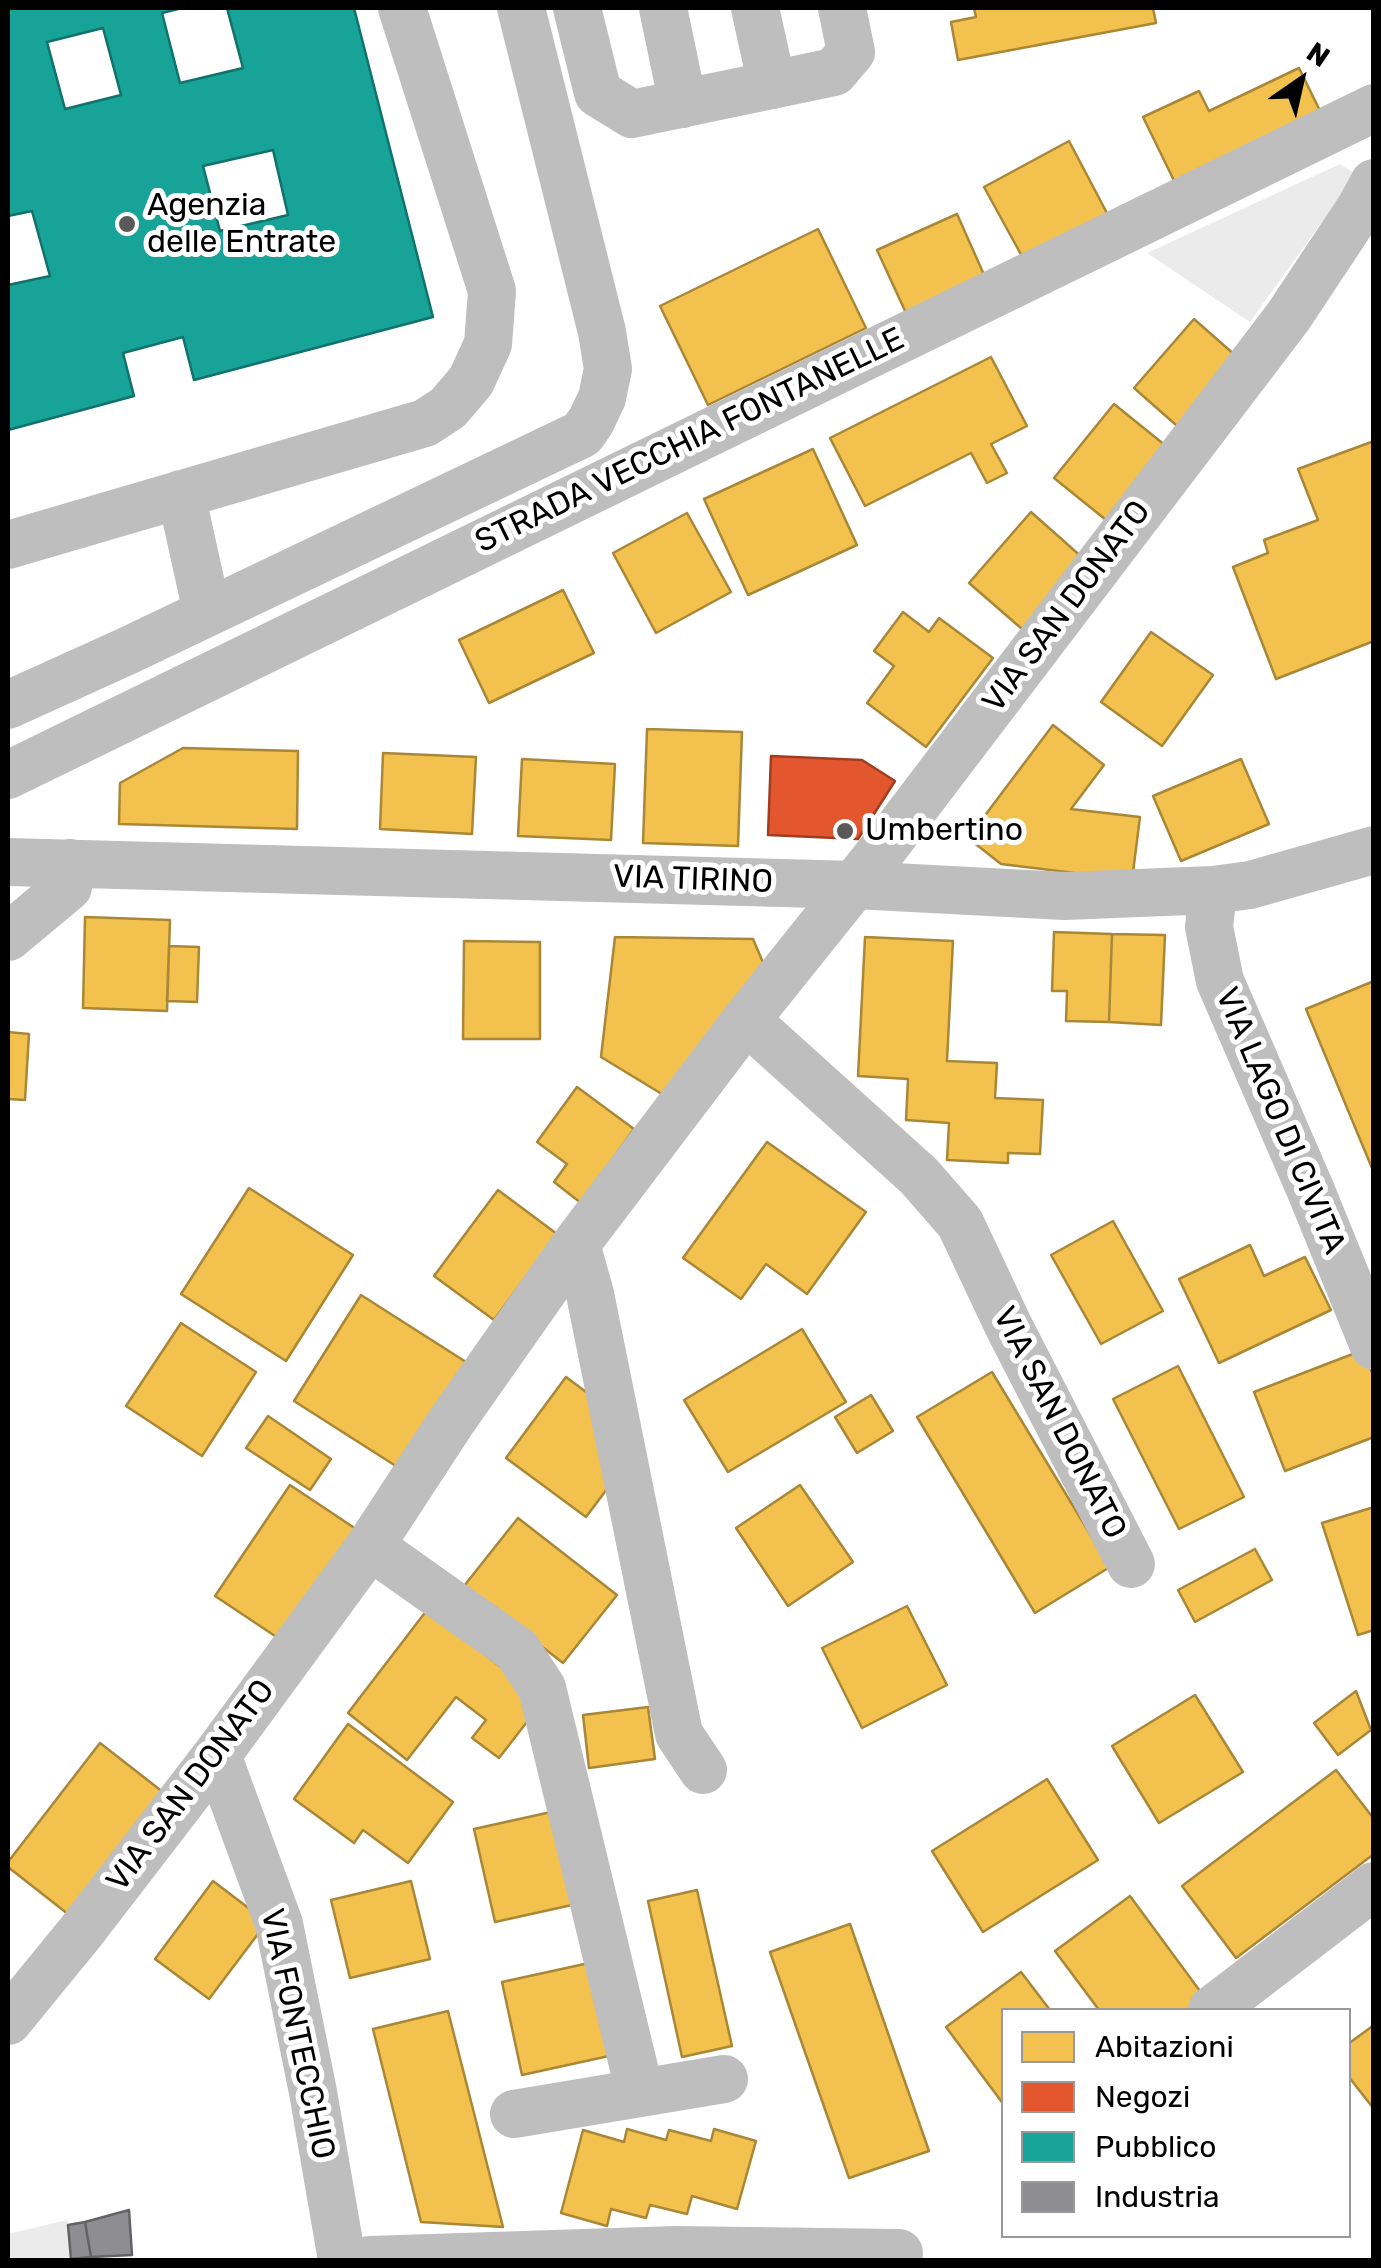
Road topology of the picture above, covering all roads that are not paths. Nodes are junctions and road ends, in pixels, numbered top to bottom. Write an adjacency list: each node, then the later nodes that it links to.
1 (402, 8): 11 (street)
2 (521, 8): 13 (street)
3 (577, 8): 8 (street)
4 (662, 8): 8 (street)
5 (755, 8): 7 (street)
6 (842, 8): 7 (street)
7 (772, 84): 8 (street)
8 (683, 104)
9 (1374, 108): 15 (street, STRADA VECCHIA FONTANELLE)
10 (1374, 183): 19 (street, VIA SAN DONATO)
11 (181, 494): 12 (street); 13 (street)
12 (8, 545)
13 (206, 612): 14 (street)
14 (8, 705)
15 (8, 775)
16 (1374, 850): 20 (street, VIA TIRINO)
17 (8, 862): 18 (street, VIA TIRINO)
18 (71, 863): 19 (street, VIA TIRINO); 21 (street)
19 (855, 885): 20 (street, VIA TIRINO); 22 (street, VIA SAN DONATO)
20 (1213, 890): 24 (street, VIA LAGO DI CIVITA)
21 (8, 937)
22 (746, 1020): 23 (street, VIA SAN DONATO); 26 (street, VIA SAN DONATO)
23 (576, 1244): 25 (street, VIA SAN DONATO); 28 (street)
24 (1370, 1329)
25 (370, 1546): 27 (street, VIA SAN DONATO); 32 (street)
26 (1131, 1564)
27 (216, 1755): 31 (street, VIA SAN DONATO); 36 (street, VIA FONTECCHIO)
28 (703, 1770)
29 (1374, 1886): 30 (street)
30 (1215, 2008)
31 (8, 2022)
32 (636, 2080): 33 (street); 34 (street)
33 (724, 2080)
34 (514, 2114)
35 (899, 2253): 37 (street)
36 (342, 2260)
37 (370, 2260)

